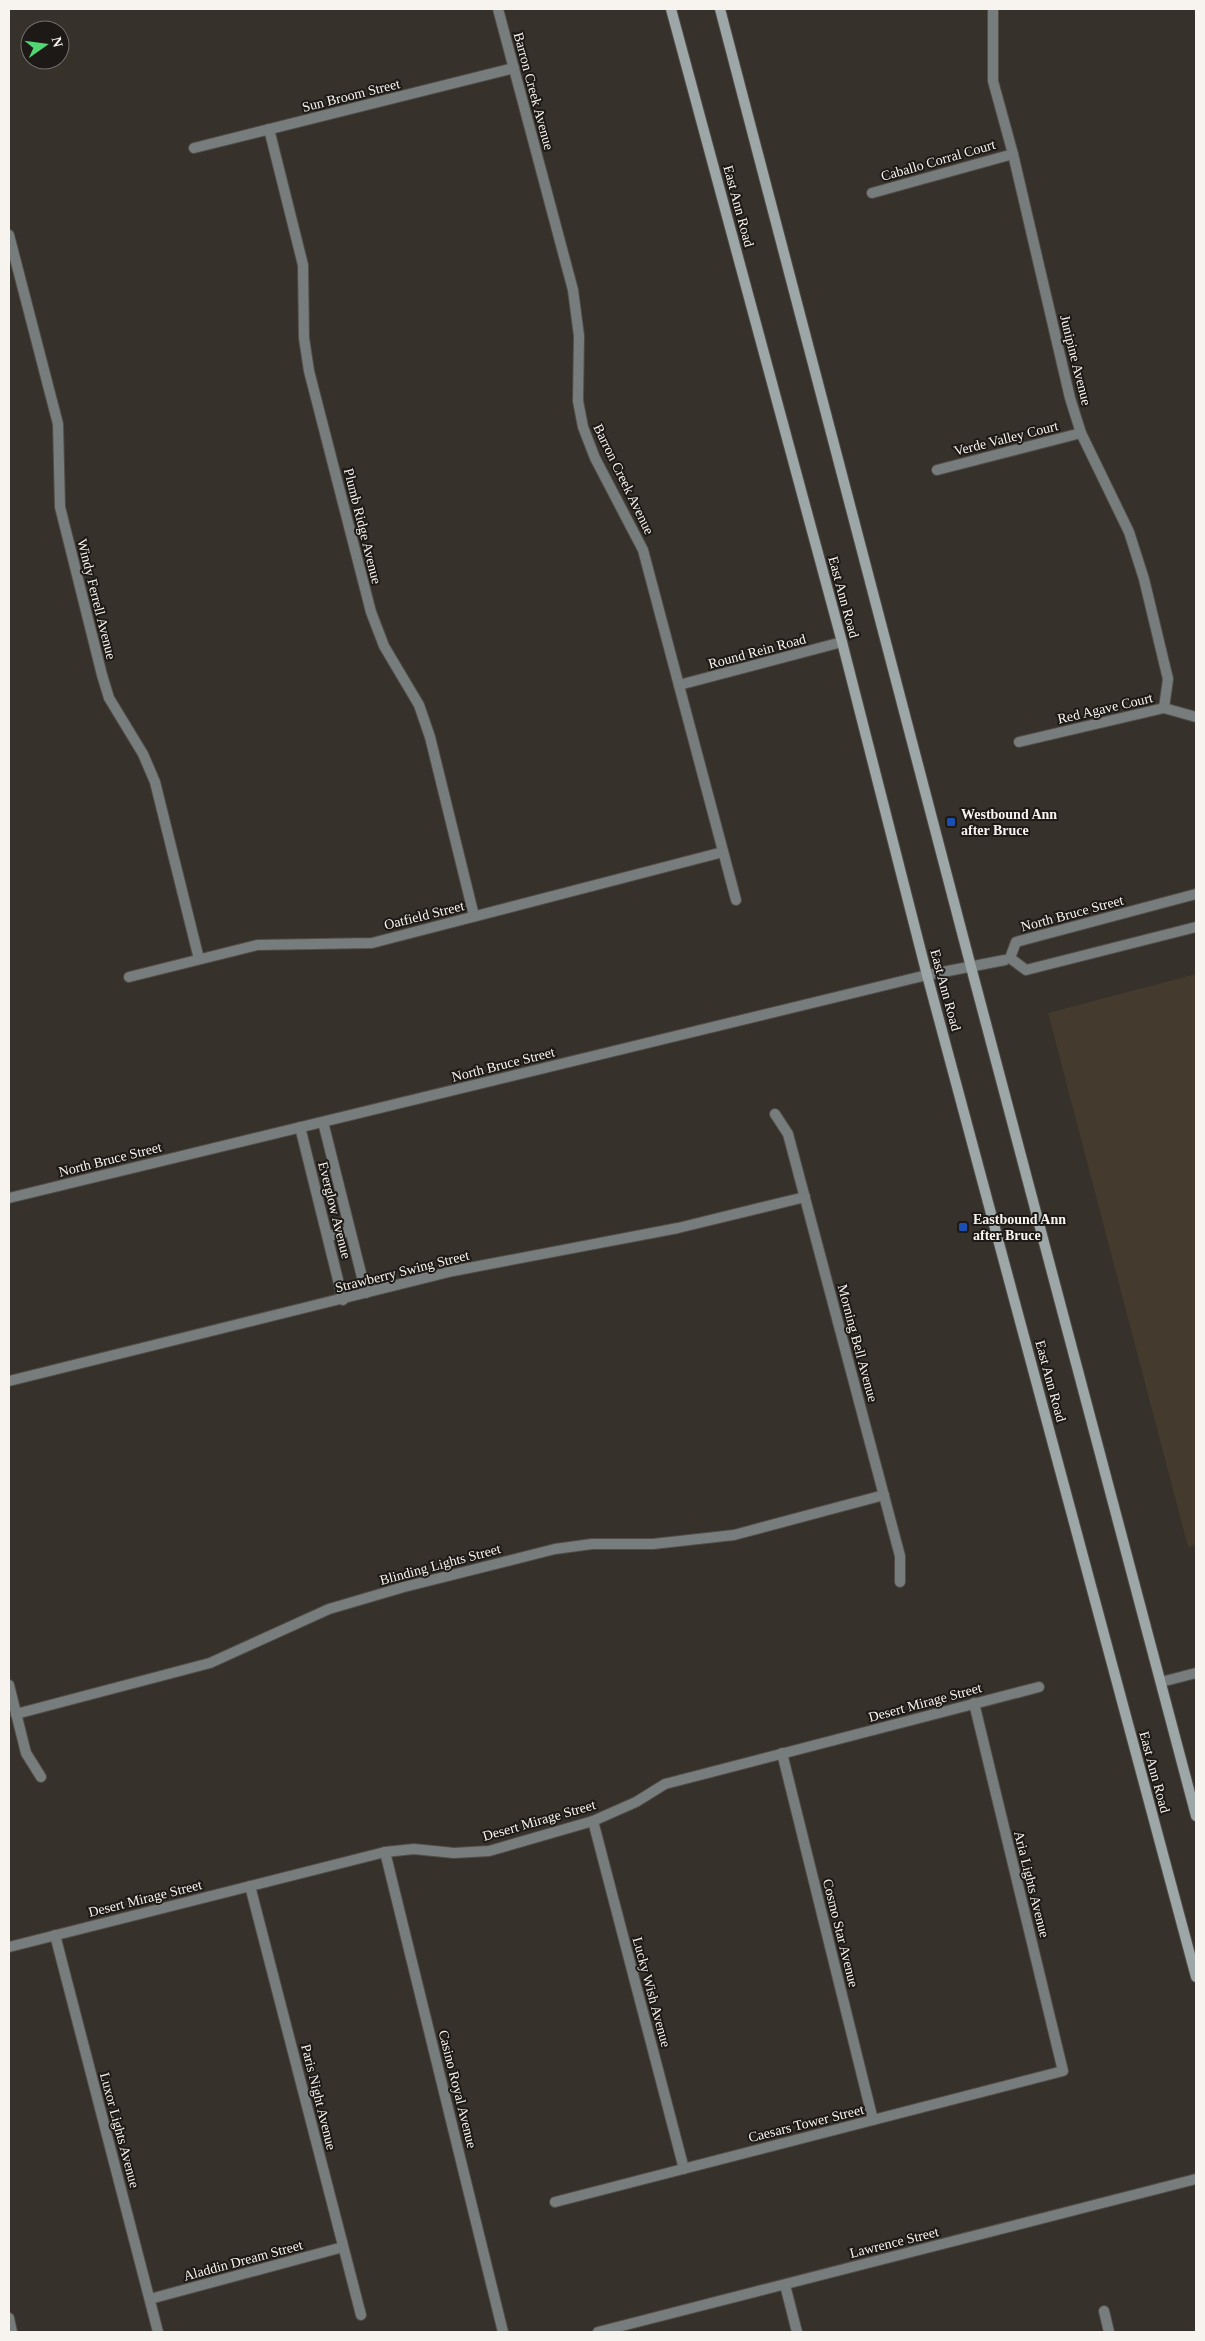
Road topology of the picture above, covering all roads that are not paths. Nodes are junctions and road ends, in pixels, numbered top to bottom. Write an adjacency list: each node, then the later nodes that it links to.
1 (498, 9): 5 (street, Barron Creek Avenue)
2 (671, 9): 13 (main road, East Ann Road)
3 (720, 9): 25 (main road, East Ann Road)
4 (993, 9): 8 (street, Junipine Avenue)
5 (514, 68): 6 (street, Sun Broom Street); 14 (street, Barron Creek Avenue)
6 (269, 129): 7 (street, Sun Broom Street); 21 (street, Plumb Ridge Avenue)
7 (194, 148)
8 (1013, 154): 9 (street, Caballo Corral Court); 11 (street, Junipine Avenue)
9 (872, 193)
10 (9, 234): 23 (street, Windy Ferrell Avenue)
11 (1081, 433): 12 (street, Verde Valley Court); 15 (street, Junipine Avenue)
12 (937, 470)
13 (842, 642): 14 (street, Round Rein Road); 26 (main road, East Ann Road)
14 (679, 685): 18 (street, Barron Creek Avenue)
15 (1164, 708): 16 (street, Red Agave Court); 17 (street, Red Agave Court)
16 (1196, 717)
17 (1019, 742)
18 (722, 852): 20 (street, Barron Creek Avenue); 21 (street, Oatfield Street)
19 (1196, 894): 22 (street, North Bruce Street)
20 (736, 900)
21 (474, 916): 23 (street, Oatfield Street)
22 (1196, 927)
23 (199, 959): 27 (street, Oatfield Street)
24 (1005, 960): 25 (street, North Bruce Street)
25 (971, 967): 26 (street, North Bruce Street); 41 (main road, East Ann Road)
26 (927, 975): 29 (street, North Bruce Street); 54 (main road, East Ann Road)
27 (129, 977)
28 (775, 1114): 31 (street, Morning Bell Avenue)
29 (323, 1122): 30 (street, North Bruce Street); 33 (street, Everglow Avenue)
30 (300, 1127): 32 (street, North Bruce Street); 34 (street, Everglow Avenue)
31 (805, 1197): 35 (street, Strawberry Swing Street); 38 (street, Morning Bell Avenue)
32 (9, 1198)
33 (350, 1231): 34 (street); 35 (street, Everglow Avenue)
34 (328, 1236): 36 (street, Everglow Avenue)
35 (366, 1293): 36 (street, Strawberry Swing Street)
36 (343, 1300): 37 (street, Strawberry Swing Street)
37 (9, 1381)
38 (884, 1495): 39 (street, Morning Bell Avenue); 45 (street, Blinding Lights Street)
39 (900, 1582)
40 (1196, 1673): 41 (street)
41 (1161, 1682): 48 (main road, East Ann Road)
42 (9, 1685): 45 (street)
43 (1039, 1687): 44 (street, Desert Mirage Street)
44 (974, 1703): 46 (street, Desert Mirage Street); 55 (street, Aria Lights Avenue)
45 (16, 1714): 47 (street)
46 (782, 1753): 49 (street, Desert Mirage Street); 56 (street, Cosmo Star Avenue)
47 (41, 1777)
48 (1196, 1816)
49 (593, 1821): 50 (street, Desert Mirage Street); 57 (street, Lucky Wish Avenue)
50 (386, 1852): 51 (street, Desert Mirage Street); 68 (street, Casino Royal Avenue)
51 (250, 1886): 52 (street, Desert Mirage Street); 60 (street, Paris Night Avenue)
52 (55, 1935): 53 (street, Desert Mirage Street); 62 (street, Luxor Lights Avenue)
53 (9, 1947)
54 (1196, 1977)
55 (1063, 2071): 56 (street, Caesars Tower Street)
56 (873, 2120): 57 (street, Caesars Tower Street)
57 (684, 2169): 59 (street, Caesars Tower Street)
58 (1196, 2179): 61 (street, Lawrence Street)
59 (555, 2202)
60 (343, 2247): 62 (street, Aladdin Dream Street); 64 (street, Paris Night Avenue)
61 (784, 2284): 69 (street, Lawrence Street); 70 (street)
62 (150, 2299): 67 (street, Luxor Lights Avenue)
63 (1104, 2311): 71 (street)
64 (361, 2315)
65 (9, 2318): 66 (street)
66 (12, 2332)
67 (158, 2332)
68 (504, 2332)
69 (598, 2332)
70 (797, 2332)
71 (1109, 2332)

